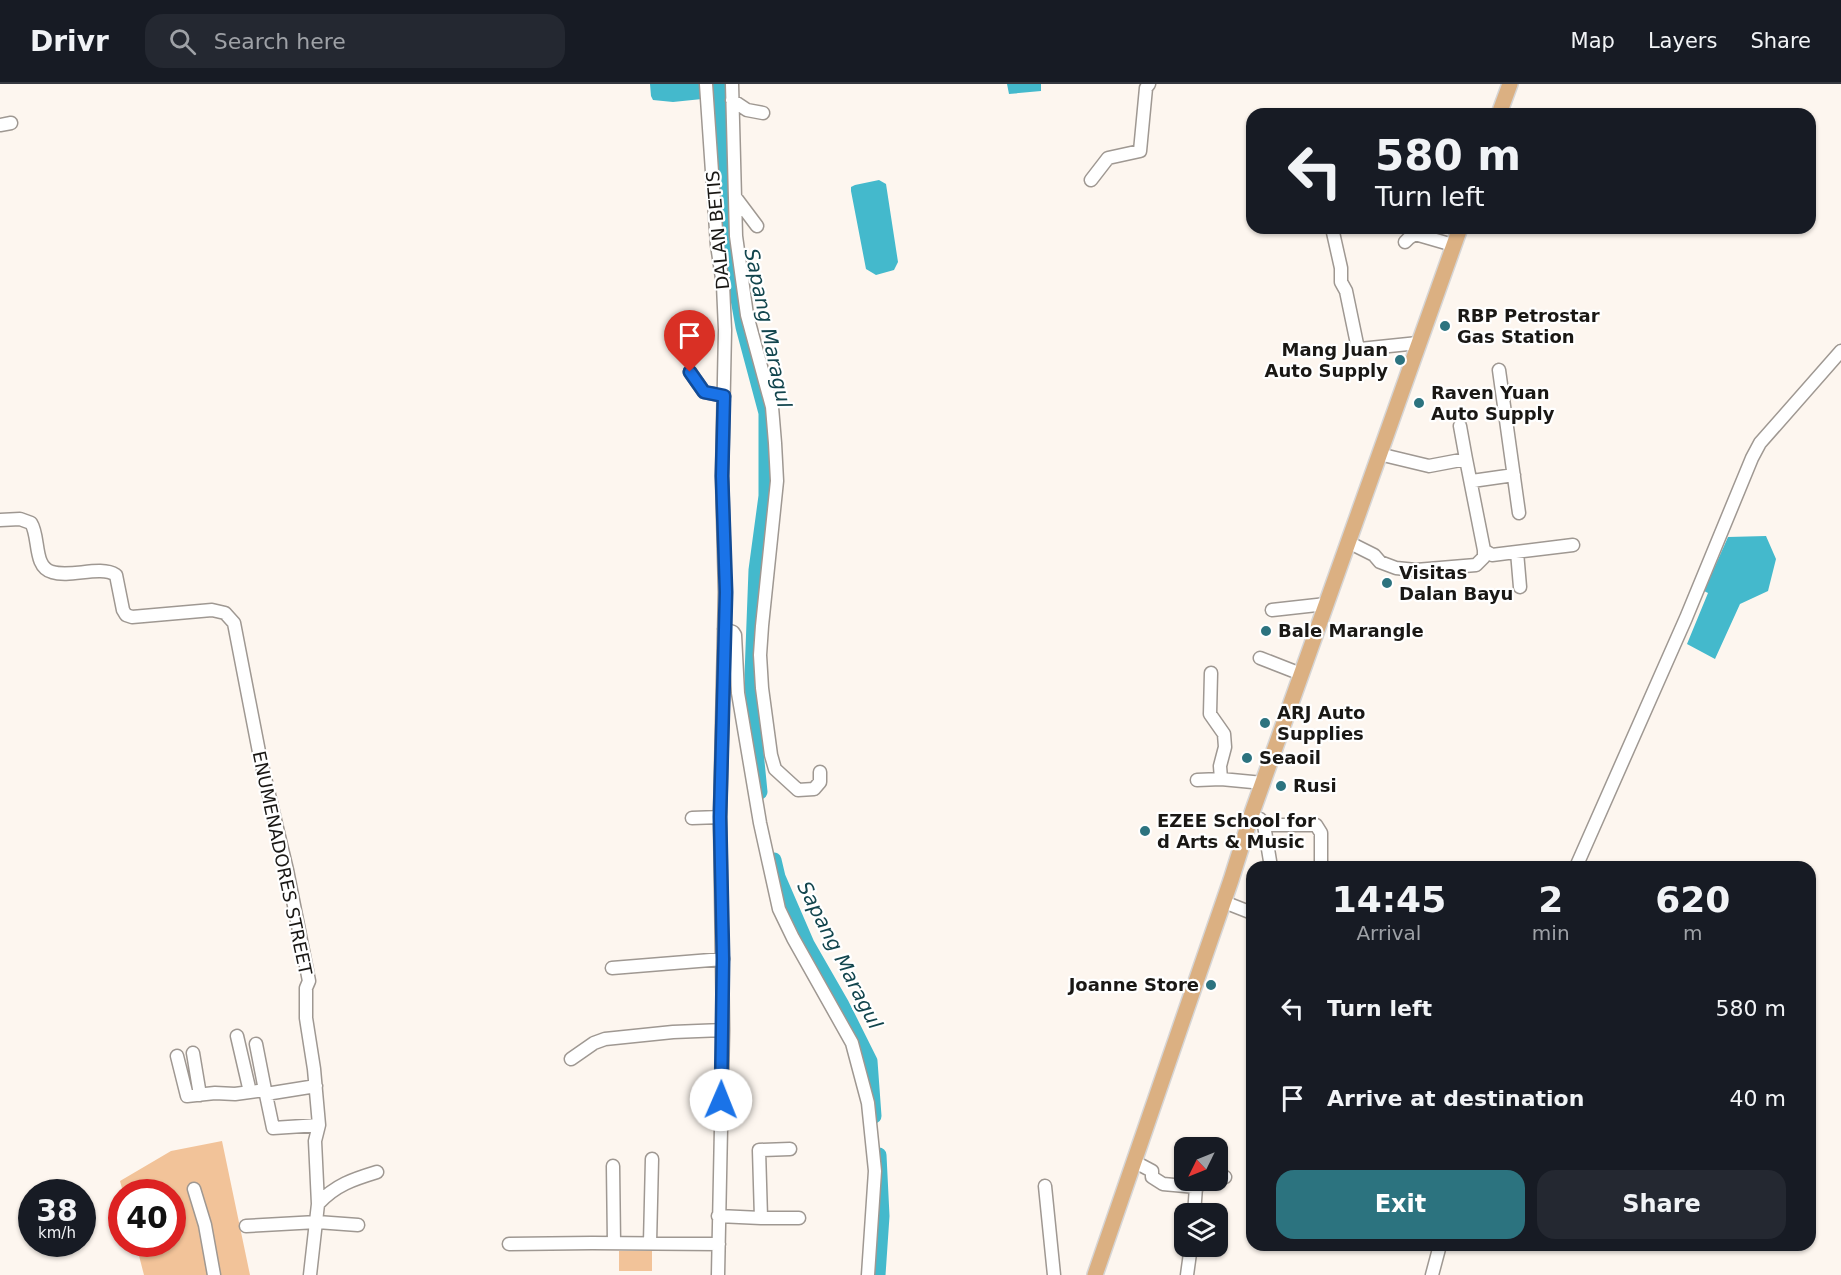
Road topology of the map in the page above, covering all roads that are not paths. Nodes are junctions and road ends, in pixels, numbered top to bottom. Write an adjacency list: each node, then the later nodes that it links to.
1 (706, 84): 19 (street, DALAN BETIS)
2 (732, 84): 5 (street)
3 (1149, 84): 8 (street)
4 (1510, 84): 6 (main road)
5 (732, 100): 7 (street); 9 (street)
6 (1501, 108)
7 (764, 113)
8 (1091, 180)
9 (736, 198): 10 (street); 38 (street)
10 (757, 226)
11 (1333, 234): 15 (street)
12 (1458, 234): 14 (main road)
13 (1406, 242): 14 (street)
14 (1453, 245): 15 (main road)
15 (1418, 343): 21 (main road)
16 (1840, 355): 48 (street)
17 (1498, 370): 23 (street)
18 (690, 372): 19 (street)
19 (724, 396): 34 (street, DALAN BETIS)
20 (1460, 426): 22 (street)
21 (1379, 454): 22 (street); 27 (main road)
22 (1466, 459): 24 (street)
23 (1514, 475): 24 (street); 25 (street)
24 (1472, 481): 29 (street)
25 (1519, 513)
26 (0, 520): 59 (street, ENUMENADORES STREET)
27 (1348, 543): 29 (street); 32 (main road)
28 (1574, 545): 30 (street)
29 (1484, 550): 30 (street)
30 (1517, 552): 31 (street)
31 (1520, 586)
32 (1326, 604): 33 (street); 37 (main road)
33 (1272, 610)
34 (724, 629): 43 (street, DALAN BETIS); 88 (street)
35 (1260, 658): 37 (street)
36 (1210, 673): 39 (street)
37 (1301, 674): 41 (main road)
38 (820, 772)
39 (1221, 779): 40 (street); 41 (street)
40 (1197, 780)
41 (1263, 783): 42 (main road)
42 (1253, 810): 45 (street); 49 (main road)
43 (720, 817): 44 (street); 51 (street, DALAN BETIS)
44 (692, 818)
45 (1264, 825): 46 (street); 47 (street)
46 (1269, 861)
47 (1321, 861)
48 (1579, 861)
49 (1224, 902): 50 (street); 66 (main road)
50 (1246, 911)
51 (723, 959): 52 (street); 53 (street, DALAN BETIS)
52 (612, 968)
53 (723, 1030): 58 (street); 73 (street, DALAN BETIS)
54 (237, 1036): 60 (street)
55 (256, 1044): 61 (street)
56 (194, 1053): 62 (street)
57 (177, 1056): 62 (street)
58 (571, 1059)
59 (316, 1086): 61 (street); 63 (street, ENUMENADORES STREET)
60 (250, 1092): 61 (street); 62 (street)
61 (266, 1092): 63 (street)
62 (200, 1095)
63 (319, 1125): 72 (street, ENUMENADORES STREET)
64 (790, 1149): 74 (street)
65 (652, 1159): 80 (street)
66 (1135, 1162): 69 (street); 90 (main road)
67 (613, 1166): 79 (street)
68 (378, 1172): 72 (street)
69 (1174, 1185)
70 (1045, 1186): 89 (street)
71 (194, 1189): 85 (street)
72 (318, 1203): 76 (street, ENUMENADORES STREET)
73 (718, 1216): 74 (street); 82 (street, DALAN BETIS)
74 (761, 1218): 75 (street)
75 (799, 1218)
76 (317, 1222): 77 (street); 78 (street); 86 (street, ENUMENADORES STREET)
77 (246, 1226)
78 (358, 1226)
79 (614, 1243): 80 (street); 81 (street)
80 (650, 1243): 82 (street)
81 (509, 1244)
82 (719, 1244): 87 (street, DALAN BETIS)
83 (1438, 1251): 92 (street)
84 (1189, 1257): 91 (street)
85 (214, 1275)
86 (310, 1275)
87 (718, 1275)
88 (868, 1275)
89 (1054, 1275)
90 (1095, 1275)
91 (1187, 1275)
92 (1432, 1275)

